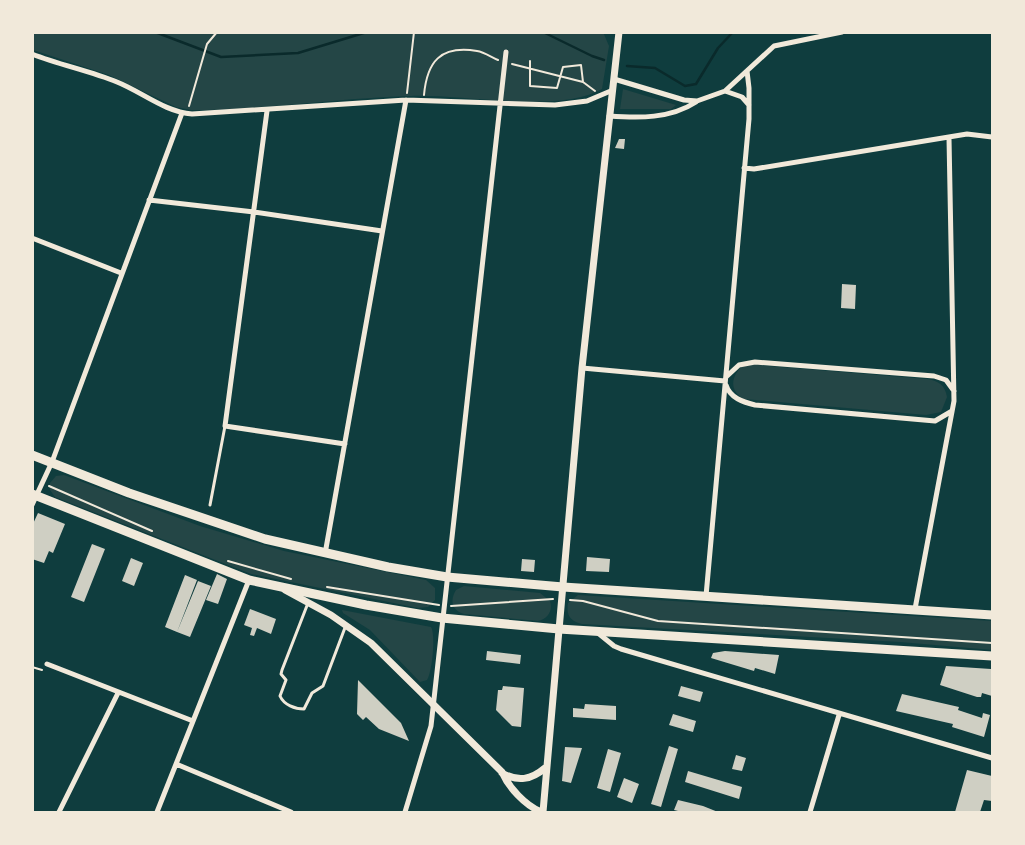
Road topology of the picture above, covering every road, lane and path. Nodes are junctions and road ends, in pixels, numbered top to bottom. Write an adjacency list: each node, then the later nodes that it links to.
1 (217, 32): 18 (path)
2 (414, 32): 13 (path)
3 (619, 32): 9 (street)
4 (842, 32): 8 (street)
5 (506, 52): 15 (street)
6 (32, 54): 18 (street)
7 (530, 61): 10 (path)
8 (747, 71): 12 (street); 16 (street)
9 (614, 79): 11 (street); 14 (street)
10 (583, 82)
11 (612, 90): 15 (street); 19 (street)
12 (725, 91): 14 (street); 16 (street)
13 (406, 100): 15 (street); 17 (street); 25 (street)
14 (697, 101): 19 (street)
15 (500, 104): 43 (street)
16 (749, 106): 22 (street)
17 (267, 111): 18 (street); 24 (street)
18 (182, 113): 23 (street)
19 (609, 116): 28 (street)
20 (992, 137): 21 (street)
21 (949, 138): 22 (street); 30 (street)
22 (744, 168): 29 (street)
23 (149, 200): 24 (street); 27 (street)
24 (254, 212): 25 (street); 32 (street)
25 (382, 231): 33 (street)
26 (32, 238): 27 (street)
27 (121, 273): 35 (street)
28 (582, 368): 29 (street); 48 (street)
29 (725, 381): 30 (street); 31 (street); 49 (street)
30 (954, 390): 31 (street)
31 (952, 410): 53 (street)
32 (225, 426): 33 (street); 39 (lane)
33 (345, 444): 41 (street)
34 (32, 455): 35 (main road)
35 (52, 462): 36 (street); 41 (main road)
36 (42, 483): 37 (street); 40 (path)
37 (34, 495): 38 (street); 45 (main road)
38 (32, 505)
39 (210, 505)
40 (157, 533)
41 (325, 554): 43 (main road)
42 (227, 561): 44 (path)
43 (447, 577): 48 (main road); 52 (street)
44 (291, 579)
45 (249, 580): 47 (main road); 65 (street)
46 (319, 585): 52 (path)
47 (280, 587): 51 (street); 55 (main road)
48 (563, 587): 49 (main road); 50 (street)
49 (706, 596): 53 (main road)
50 (561, 599): 52 (path); 57 (street); 59 (path)
51 (308, 602): 56 (street); 56 (lane)
52 (444, 606): 55 (street)
53 (916, 609): 54 (main road)
54 (992, 615)
55 (442, 618): 57 (main road); 63 (street)
56 (347, 625): 63 (street)
57 (559, 629): 58 (main road); 68 (street)
58 (596, 631): 60 (main road); 64 (street)
59 (992, 643)
60 (992, 656)
61 (47, 664): 62 (street)
62 (118, 693): 65 (street); 70 (street)
63 (433, 704): 69 (street); 73 (street)
64 (840, 715): 66 (street); 75 (street)
65 (193, 721): 67 (street)
66 (992, 758)
67 (176, 764): 71 (street); 72 (street)
68 (545, 768): 69 (street); 74 (street)
69 (502, 772): 74 (street)
70 (59, 812)
71 (157, 812)
72 (291, 812)
73 (405, 812)
74 (542, 812)
75 (810, 812)

